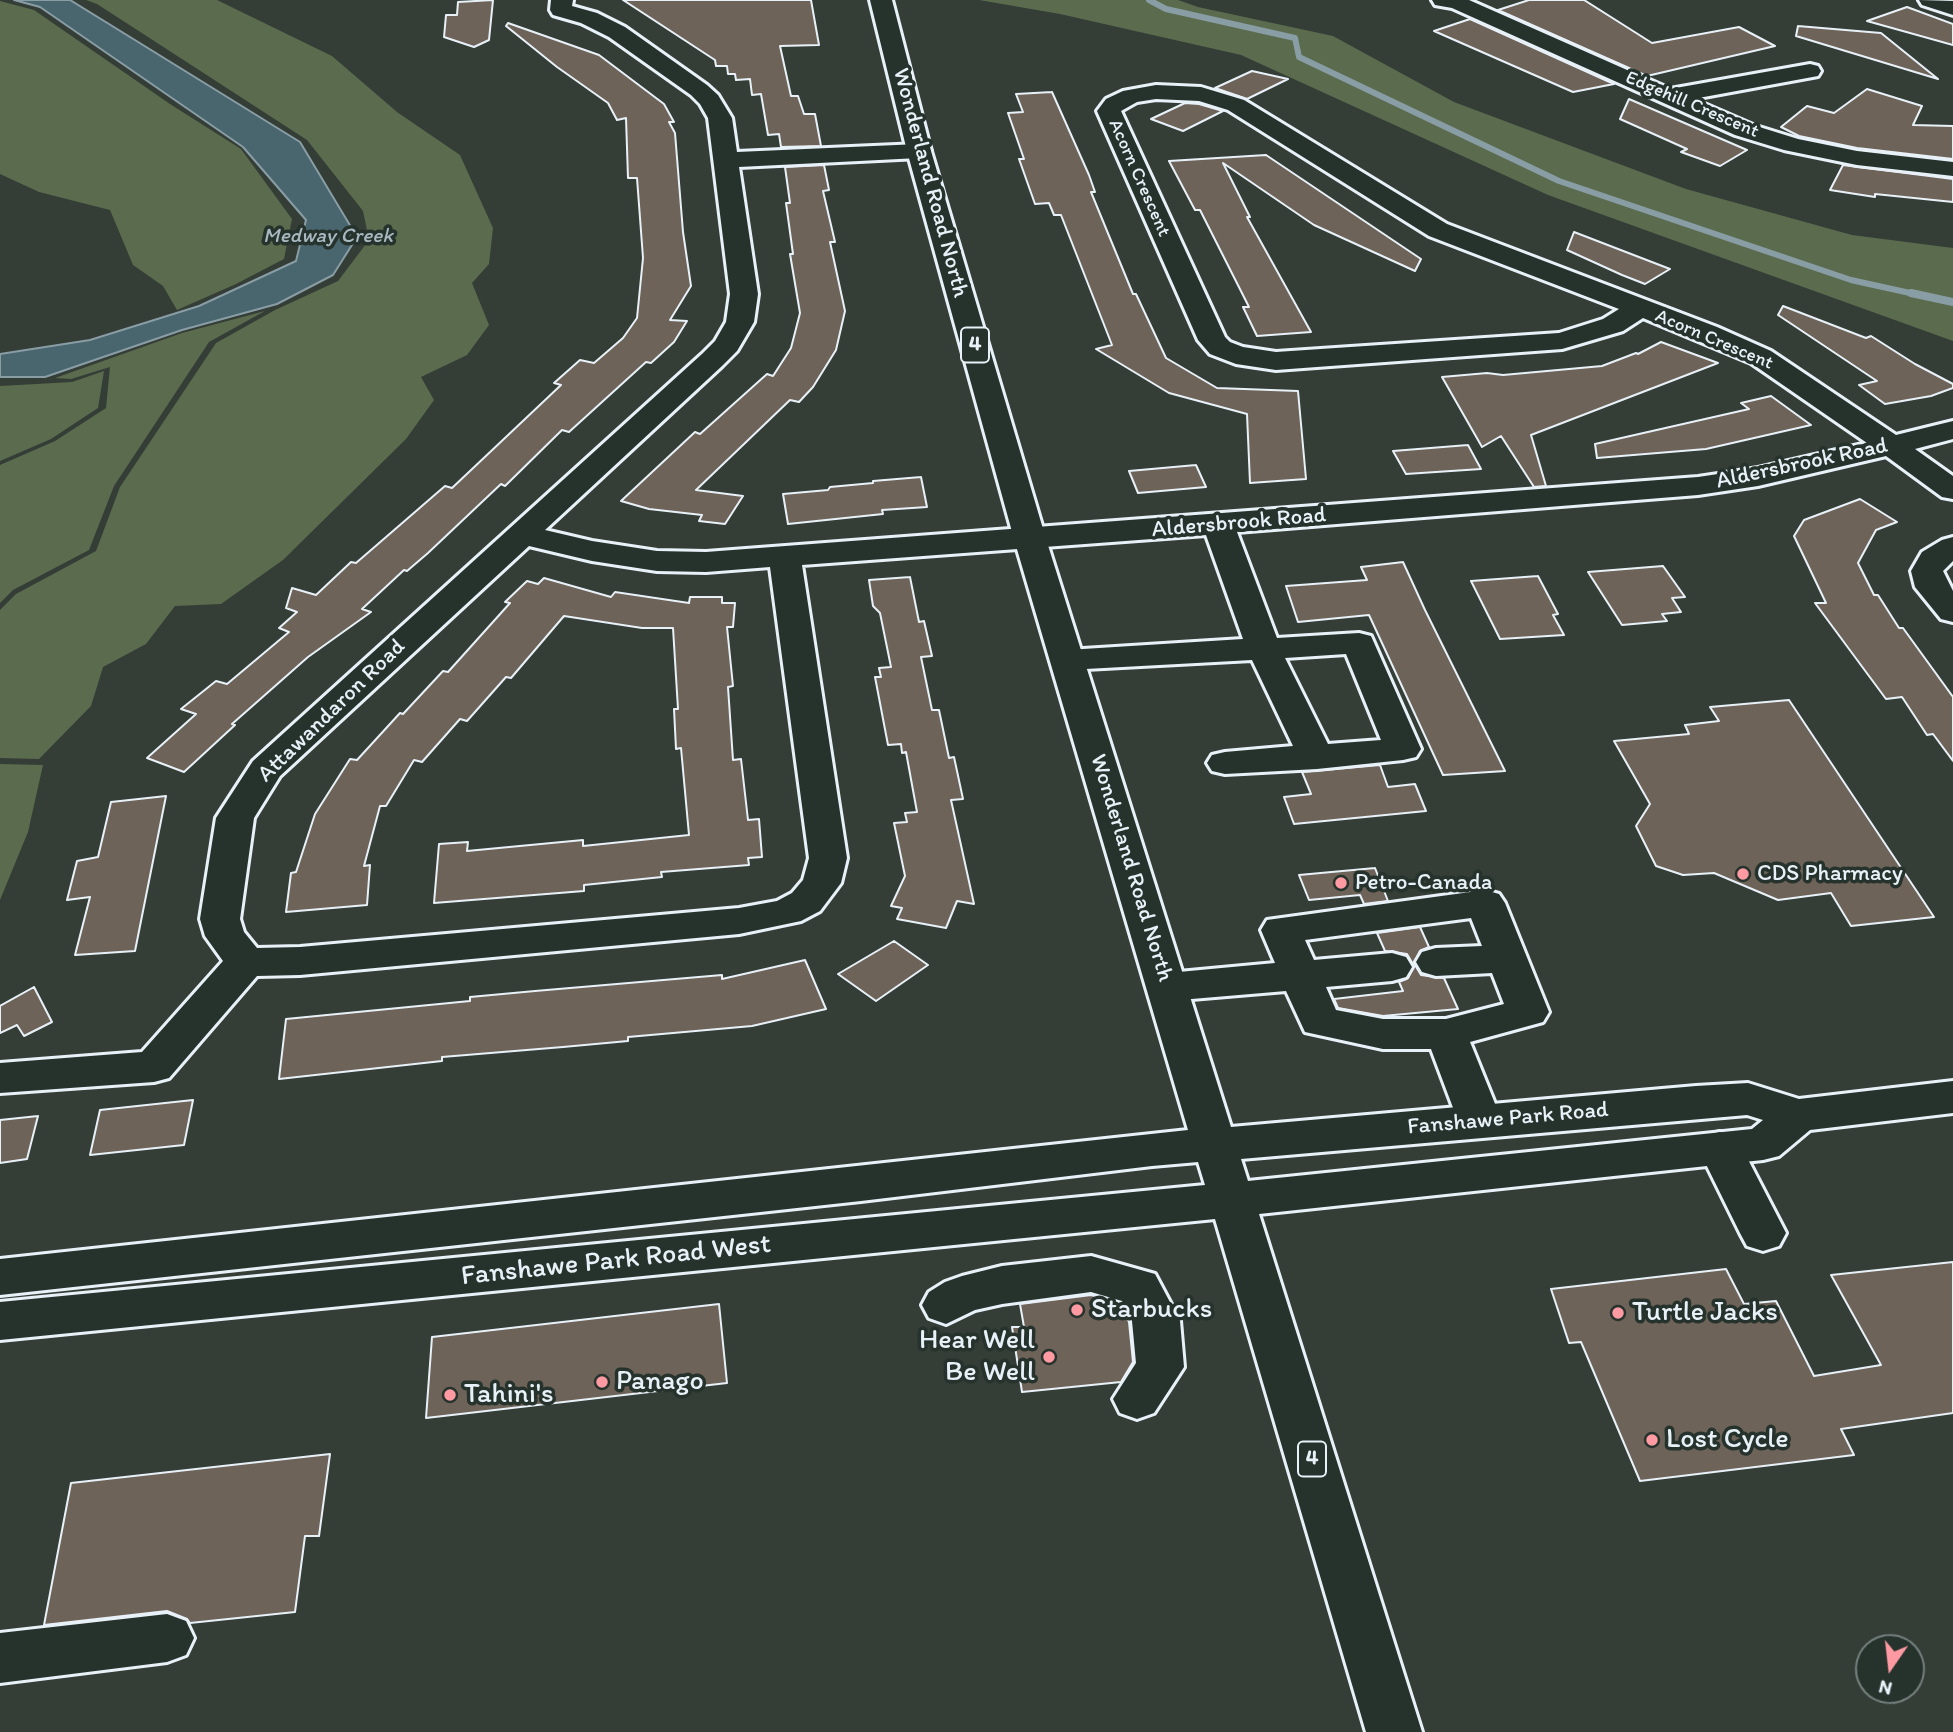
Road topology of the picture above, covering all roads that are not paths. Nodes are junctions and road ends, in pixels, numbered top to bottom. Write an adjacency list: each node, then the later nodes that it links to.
1 (881, 0): 8 (street, Wonderland Road North / 4)
2 (1930, 0): 5 (street)
3 (1455, 1): 7 (street, Edgehill Crescent)
4 (561, 5): 9 (street, Attawandaron Road)
5 (1953, 8)
6 (1810, 71): 7 (street)
7 (1670, 96): 10 (street, Edgehill Crescent)
8 (919, 151): 9 (street); 17 (street, Wonderland Road North / 4)
9 (726, 160): 16 (street, Attawandaron Road)
10 (1953, 169)
11 (1639, 308): 11 (street, Acorn Crescent); 13 (street, Acorn Crescent)
12 (1953, 430): 13 (street, Aldersbrook Road)
13 (1892, 445): 14 (street, Acorn Crescent); 15 (street, Aldersbrook Road)
14 (1953, 490)
15 (1217, 524): 17 (street, Aldersbrook Road); 21 (street)
16 (520, 534): 19 (street, Aldersbrook Road); 26 (street, Attawandaron Road)
17 (1030, 540): 19 (street, Aldersbrook Road); 22 (street, Wonderland Road North / 4)
18 (1953, 547): 20 (street)
19 (785, 557): 26 (street)
20 (1953, 612)
21 (1264, 649): 22 (street); 23 (street); 23 (street)
22 (1068, 660): 30 (street, Wonderland Road North / 4)
23 (1317, 758): 24 (street)
24 (1225, 763)
25 (1507, 958): 27 (street); 29 (street); 31 (street)
26 (246, 962): 32 (street)
27 (1436, 962)
28 (1392, 967): 29 (street)
29 (1300, 974): 30 (street); 31 (street)
30 (1168, 987): 36 (street, Wonderland Road North / 4)
31 (1446, 1034): 35 (street)
32 (0, 1078)
33 (1953, 1097): 34 (street, Fanshawe Park Road)
34 (1799, 1115): 35 (street, Fanshawe Park Road); 37 (street)
35 (1480, 1121): 36 (street, Fanshawe Park Road)
36 (1213, 1144): 38 (street, Wonderland Road North / 4); 40 (street, Fanshawe Park Road West)
37 (1720, 1149): 38 (street); 39 (street)
38 (1231, 1199): 42 (street, Fanshawe Park Road West); 46 (street, Wonderland Road North / 4)
39 (1763, 1233)
40 (0, 1277)
41 (946, 1305): 43 (street)
42 (0, 1321)
43 (1137, 1399)
44 (167, 1638): 45 (street)
45 (0, 1658)
46 (1394, 1732)

